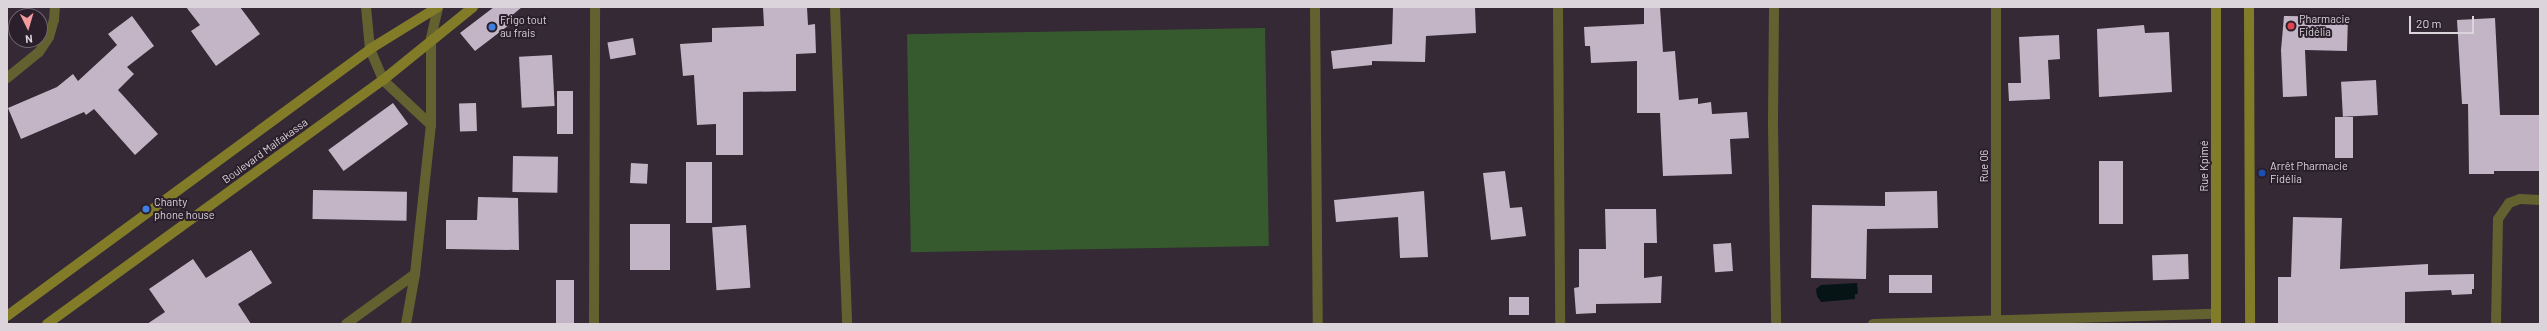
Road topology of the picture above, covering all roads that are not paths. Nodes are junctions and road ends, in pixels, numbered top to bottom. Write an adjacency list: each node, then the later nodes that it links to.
1 (55, 7): 15 (street)
2 (366, 7): 14 (street)
3 (438, 7): 13 (street); 14 (main road, Boulevard Malfakassa)
4 (473, 7): 13 (main road, Boulevard Malfakassa)
5 (596, 7): 26 (street)
6 (835, 7): 27 (street)
7 (1315, 7): 28 (street)
8 (1558, 7): 29 (street)
9 (1774, 7): 30 (street)
10 (1996, 7): 22 (street, Rue 06)
11 (2216, 7): 21 (main road, Rue Kpimé)
12 (2249, 7): 32 (main road)
13 (432, 38): 16 (main road, Boulevard Malfakassa); 17 (street)
14 (370, 49): 16 (street); 20 (main road, Boulevard Malfakassa)
15 (7, 78)
16 (383, 80): 17 (street); 23 (main road, Boulevard Malfakassa)
17 (431, 125): 19 (street)
18 (2540, 200): 33 (street)
19 (415, 274): 24 (street); 25 (street)
20 (7, 316)
21 (2216, 319): 22 (street)
22 (1996, 322): 31 (street)
23 (47, 324)
24 (346, 324)
25 (406, 324)
26 (594, 324)
27 (847, 324)
28 (1318, 324)
29 (1560, 324)
30 (1776, 324)
31 (1873, 324)
32 (2250, 324)
33 (2496, 324)

